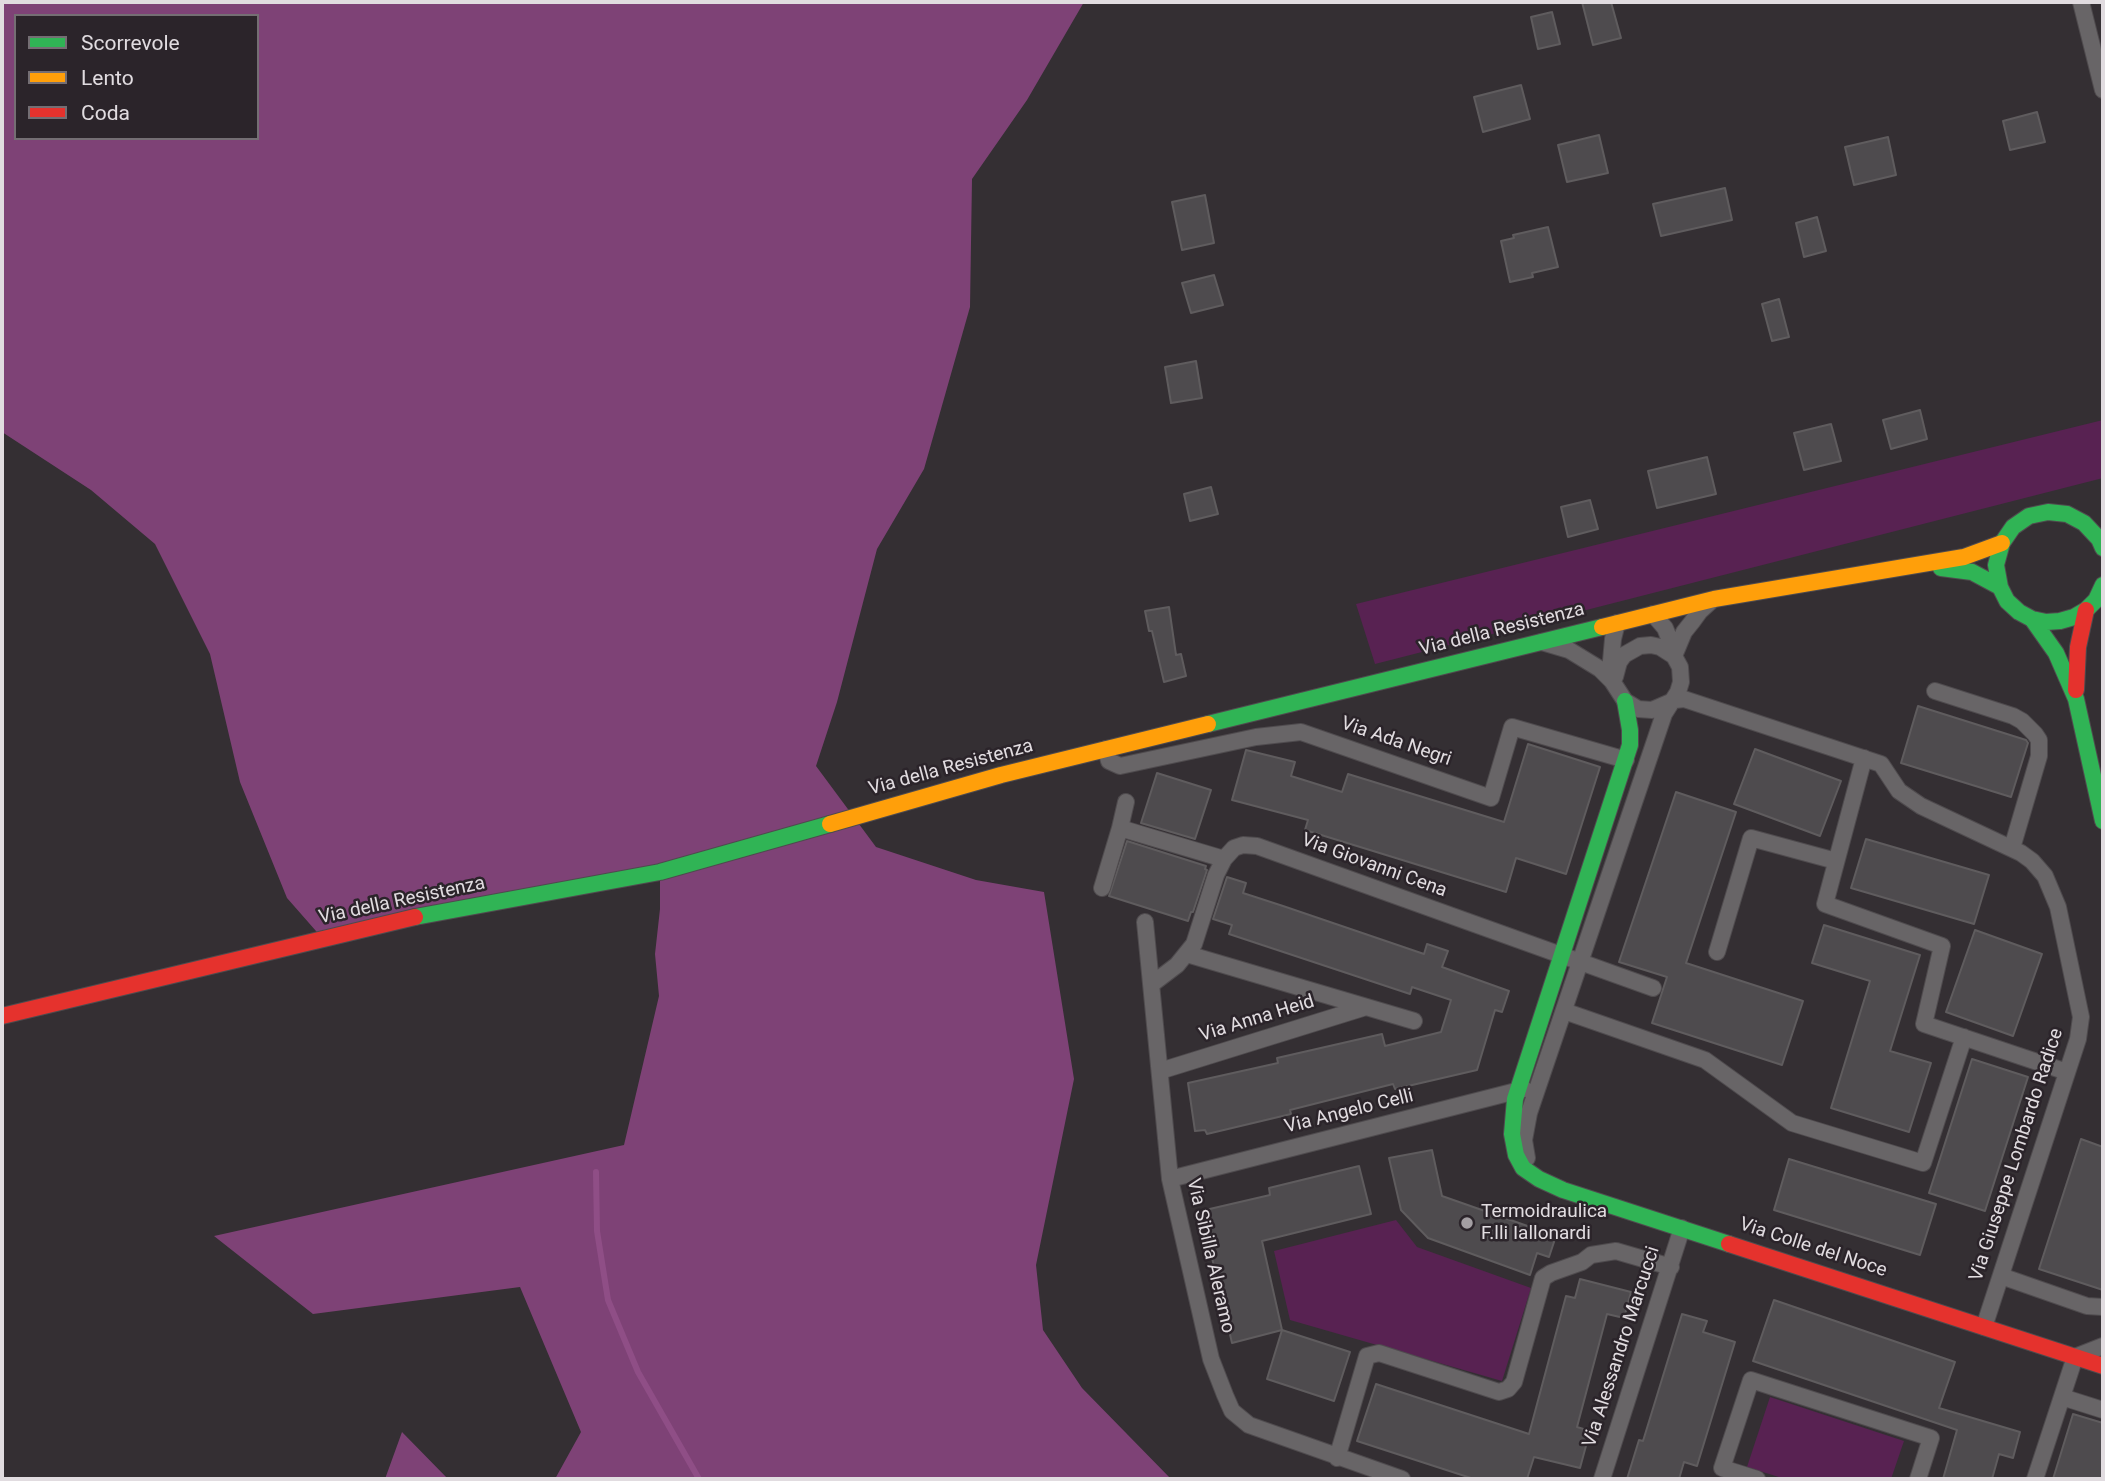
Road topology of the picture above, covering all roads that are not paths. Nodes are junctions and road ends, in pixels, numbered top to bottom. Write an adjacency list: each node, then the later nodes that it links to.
1 (2081, 2): 2 (street)
2 (2103, 90)
3 (2103, 516): 4 (street)
4 (2084, 523): 5 (street); 6 (street)
5 (2002, 543): 7 (street, Via della Resistenza); 9 (street)
6 (2103, 548)
7 (1913, 567): 9 (street, Via della Resistenza); 10 (street, Via della Resistenza)
8 (2103, 585): 11 (street)
9 (2000, 587): 13 (street)
10 (1714, 599): 12 (street, Via della Resistenza); 16 (street)
11 (2086, 610): 13 (street); 20 (street)
12 (1653, 614): 14 (street, Via della Resistenza); 16 (street)
13 (2032, 619): 20 (street)
14 (1617, 623): 15 (street, Via della Resistenza); 18 (street, Via Colle del Noce)
15 (1542, 642): 18 (street); 23 (street, Via della Resistenza)
16 (1674, 656): 17 (street); 18 (street)
17 (1681, 674): 21 (street); 22 (street, Via Giuseppe Lombardo Radice)
18 (1619, 689): 21 (street); 25 (street, Via Colle del Noce)
19 (1935, 691): 29 (street)
20 (2076, 698): 27 (street)
21 (1670, 702): 22 (street, Via Giuseppe Lombardo Radice); 37 (street)
22 (1712, 708): 24 (street, Via Giuseppe Lombardo Radice)
23 (1106, 749): 25 (street, Via Ada Negri); 42 (street, Via della Resistenza)
24 (1864, 758): 29 (street, Via Giuseppe Lombardo Radice); 31 (street)
25 (1626, 760): 36 (street, Via Colle del Noce)
26 (1126, 802): 28 (street)
27 (2103, 821)
28 (1120, 828): 30 (street); 32 (street)
29 (2012, 848): 46 (street, Via Giuseppe Lombardo Radice)
30 (1223, 859): 35 (street); 36 (street, Via Giovanni Cena)
31 (1836, 861): 34 (street); 44 (street)
32 (1102, 888)
33 (1145, 922): 38 (street, Via Sibilla Aleramo)
34 (1717, 952)
35 (1187, 954): 38 (street); 40 (street, Via Anna Heid)
36 (1562, 956): 37 (street, Via Giovanni Cena); 48 (street, Via Colle del Noce)
37 (1580, 962): 39 (street, Via Giovanni Cena); 41 (street)
38 (1152, 984): 45 (street, Via Sibilla Aleramo)
39 (1653, 988)
40 (1366, 1007): 43 (street, Via Anna Heid); 45 (street, Via Anna Heid)
41 (1563, 1011): 44 (street); 47 (street)
42 (2, 1016)
43 (1414, 1021)
44 (1964, 1037): 46 (street)
45 (1160, 1071): 49 (street, Via Sibilla Aleramo)
46 (2067, 1072): 53 (street, Via Giuseppe Lombardo Radice)
47 (1539, 1085): 48 (street, Via Angelo Celli); 50 (street)
48 (1517, 1091): 49 (street, Via Angelo Celli); 50 (street, Via Colle del Noce)
49 (1170, 1179): 61 (street, Via Sibilla Aleramo)
50 (1539, 1179): 51 (street, Via Colle del Noce)
51 (1682, 1228): 52 (street, Via Alessandro Marcucci); 55 (street, Via Colle del Noce)
52 (1671, 1267): 61 (street); 63 (street, Via Alessandro Marcucci)
53 (2001, 1276): 54 (street); 55 (street, Via Giuseppe Lombardo Radice)
54 (2103, 1307)
55 (1984, 1327): 57 (street, Via Colle del Noce)
56 (2103, 1346): 57 (street)
57 (2075, 1357): 58 (street, Via Colle del Noce); 59 (street)
58 (2103, 1366)
59 (2062, 1397): 60 (street); 66 (street)
60 (2103, 1410)
61 (1337, 1458): 62 (street, Via Sibilla Aleramo)
62 (1402, 1479)
63 (1602, 1479)
64 (1757, 1479): 65 (street)
65 (1918, 1479)
66 (2035, 1479)

